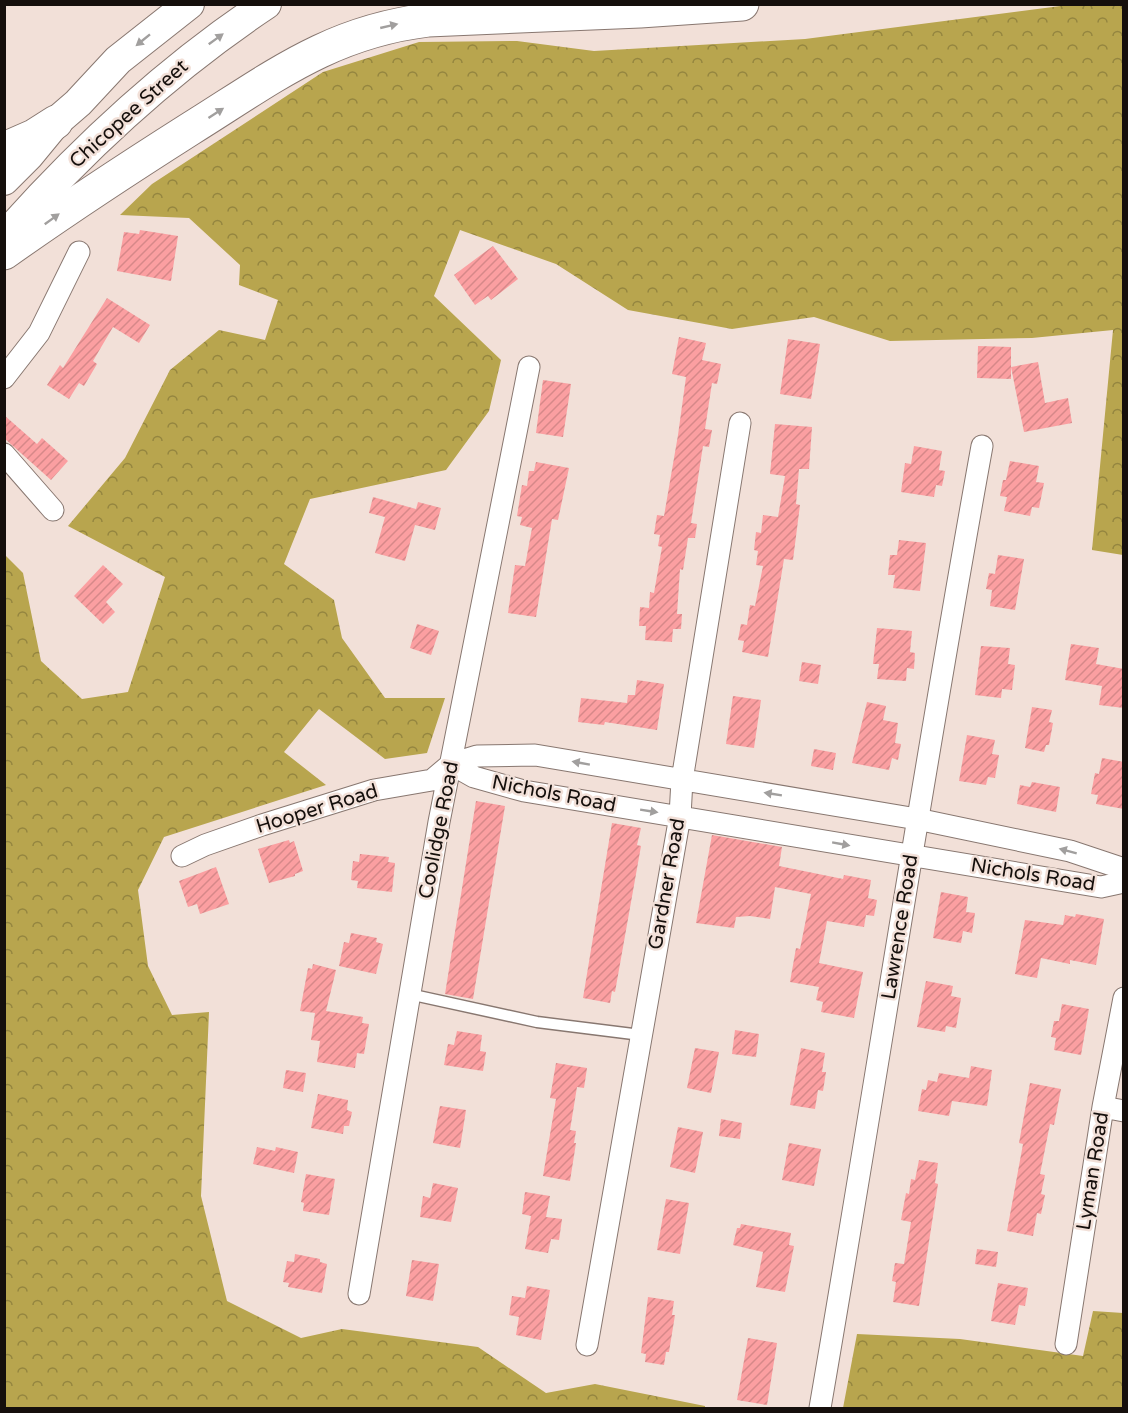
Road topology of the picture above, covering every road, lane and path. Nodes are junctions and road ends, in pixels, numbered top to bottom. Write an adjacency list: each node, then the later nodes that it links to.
1 (189, 4): 4 (main road, Chicopee Street, one-way to 4)
2 (266, 4): 7 (main road, Chicopee Street, one-way to 2)
3 (742, 4): 9 (highway, one-way to 3)
4 (56, 122): 5 (highway); 6 (main road, Chicopee Street)
5 (4, 149)
6 (4, 180)
7 (9, 229)
8 (79, 252): 11 (street)
9 (4, 253)
10 (529, 367): 16 (street, Coolidge Road)
11 (4, 378)
12 (740, 423): 17 (street, Gardner Road)
13 (982, 446): 19 (street, Lawrence Road)
14 (4, 454): 15 (street)
15 (53, 510)
16 (451, 764): 17 (street, Nichols Road, one-way to 16); 18 (street, Nichols Road, one-way to 18); 20 (street, Hooper Road); 24 (street, Coolidge Road)
17 (682, 780): 18 (street, Gardner Road); 19 (street, Nichols Road, one-way to 17)
18 (680, 816): 21 (street, Nichols Road, one-way to 21); 26 (street, Gardner Road)
19 (917, 819): 21 (street, Lawrence Road); 22 (street, Nichols Road, one-way to 19)
20 (182, 856)
21 (912, 856): 23 (street, Nichols Road); 31 (street, Lawrence Road)
22 (1124, 869)
23 (1124, 882)
24 (409, 994): 26 (lane); 28 (street, Coolidge Road)
25 (1124, 998): 27 (street, Lyman Road)
26 (641, 1035): 30 (street, Gardner Road)
27 (1113, 1109): 29 (street, Lyman Road)
28 (358, 1294)
29 (1066, 1344)
30 (587, 1345)
31 (820, 1408)

